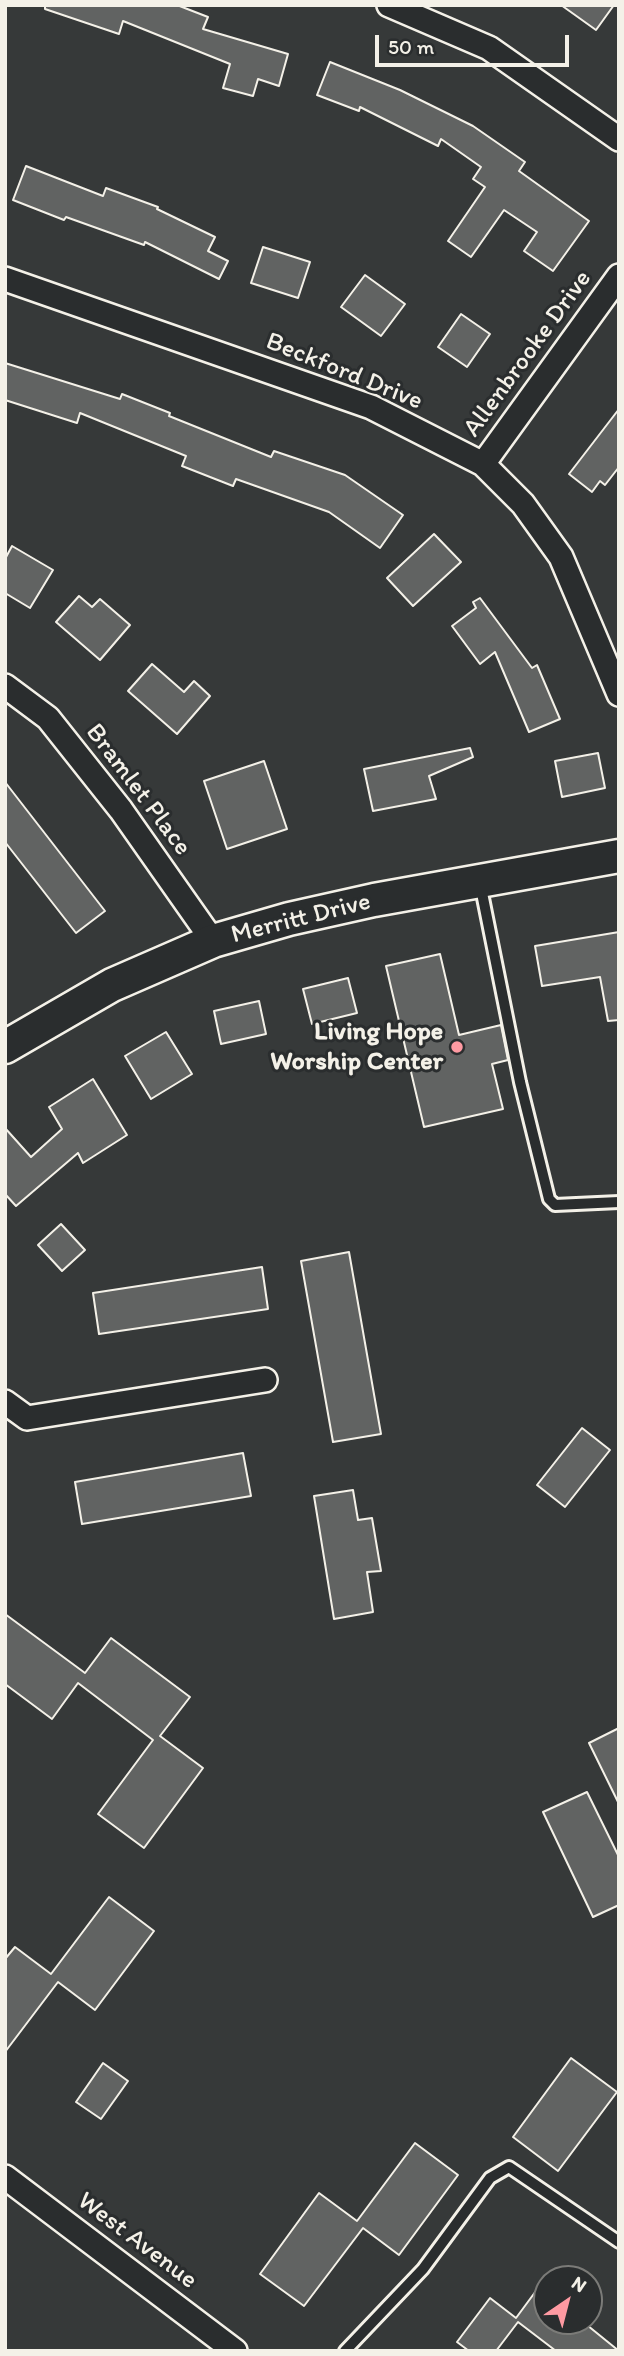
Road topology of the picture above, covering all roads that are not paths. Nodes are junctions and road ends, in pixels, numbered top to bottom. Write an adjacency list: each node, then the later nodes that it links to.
1 (389, 5): 2 (street)
2 (619, 139)
3 (619, 276): 5 (street, Allenbrooke Drive)
4 (5, 279): 5 (street, Beckford Drive)
5 (482, 464): 7 (street, Beckford Drive)
6 (5, 686): 10 (street, Bramlet Place)
7 (619, 694)
8 (619, 856): 9 (main road, Merritt Drive)
9 (480, 881): 10 (main road, Merritt Drive); 12 (lane)
10 (213, 941): 11 (main road, Merritt Drive)
11 (5, 1047)
12 (619, 1202)
13 (265, 1380): 14 (street)
14 (5, 1402)
15 (5, 2177): 17 (street, West Avenue)
16 (619, 2242): 18 (lane)
17 (235, 2351)
18 (345, 2351)

